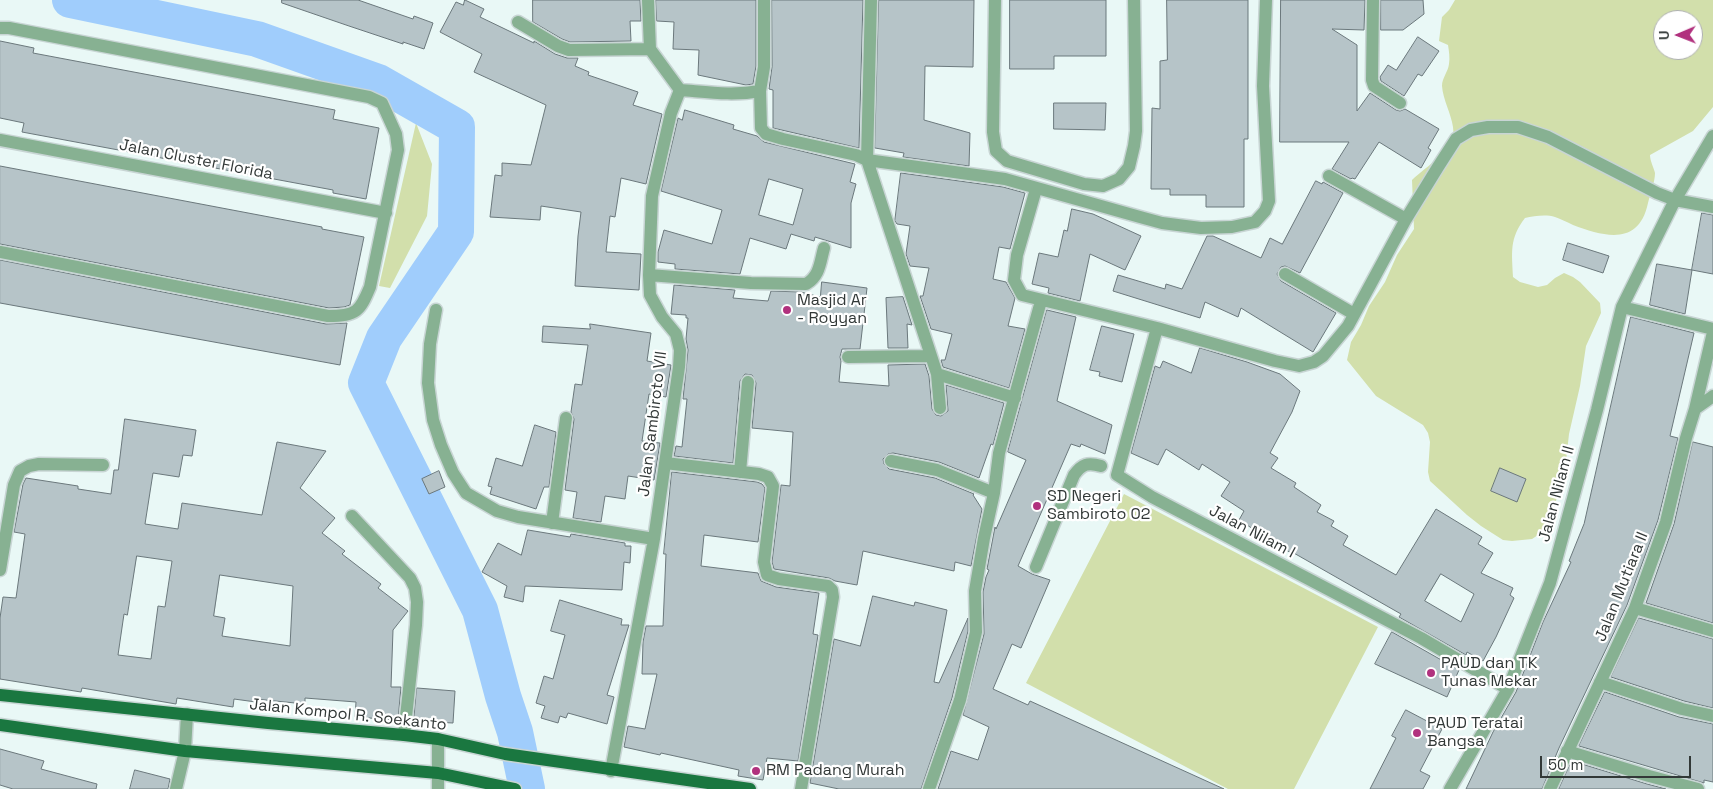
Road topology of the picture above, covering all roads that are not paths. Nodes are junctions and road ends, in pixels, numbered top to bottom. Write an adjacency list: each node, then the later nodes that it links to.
1 (648, 0): 10 (street)
2 (764, 0): 12 (street)
3 (871, 0): 16 (street)
4 (994, 0): 5 (street)
5 (1134, 0)
6 (1266, 0): 18 (street)
7 (1373, 0): 13 (street)
8 (518, 22): 10 (street)
9 (0, 28): 21 (street)
10 (650, 49): 11 (street)
11 (680, 90): 12 (street); 26 (street, Jalan Sambiroto VII)
12 (760, 91): 16 (street)
13 (1400, 104)
14 (1713, 136): 19 (street, Jalan Nilam II)
15 (0, 140): 21 (street, Jalan Cluster Florida)
16 (867, 160): 18 (street); 33 (street)
17 (1329, 176): 22 (street)
18 (1036, 189): 27 (street)
19 (1675, 200): 20 (street); 22 (street); 28 (street, Jalan Nilam II)
20 (1713, 207)
21 (386, 213): 24 (street)
22 (1406, 220): 30 (street)
23 (824, 248): 26 (street)
24 (0, 252)
25 (1285, 274): 30 (street)
26 (649, 275): 43 (street, Jalan Sambiroto VII)
27 (1041, 301): 31 (street); 38 (street)
28 (1622, 307): 32 (street); 56 (street, Jalan Nilam II)
29 (436, 310): 49 (street)
30 (1354, 314): 31 (street)
31 (1158, 328): 46 (street)
32 (1713, 331): 40 (street, Jalan Mutiara II)
33 (931, 356): 34 (street); 35 (street)
34 (848, 357)
35 (937, 374): 38 (street); 39 (street)
36 (748, 382): 45 (street)
37 (1713, 396): 40 (street)
38 (1015, 398): 47 (street)
39 (940, 408)
40 (1695, 409): 53 (street, Jalan Mutiara II)
41 (566, 418): 49 (street)
42 (891, 461): 47 (street)
43 (665, 463): 45 (street); 50 (street, Jalan Sambiroto VII)
44 (103, 465): 52 (street)
45 (740, 472): 71 (street)
46 (1117, 475): 51 (street, Jalan Nilam I); 56 (street, Jalan Nilam I)
47 (994, 493): 72 (street)
48 (352, 516): 61 (street)
49 (552, 523): 50 (street)
50 (654, 539): 65 (street, Jalan Sambiroto VII)
51 (1036, 567)
52 (0, 570)
53 (1634, 608): 54 (street); 55 (street, Jalan Mutiara II)
54 (1713, 629)
55 (1600, 682): 59 (street); 63 (street, Jalan Mutiara II)
56 (1508, 689): 73 (street, Jalan Nilam II)
57 (0, 695): 58 (main road, Jalan Kompol R. Soekanto)
58 (187, 714): 61 (main road, Jalan Kompol R. Soekanto); 64 (street)
59 (1713, 716)
60 (0, 725): 64 (main road)
61 (404, 735): 62 (main road, Jalan Kompol R. Soekanto)
62 (438, 739): 65 (main road, Jalan Kompol R. Soekanto); 66 (street)
63 (1568, 751): 74 (street, Jalan Mutiara II); 75 (street)
64 (184, 752): 66 (main road); 67 (street)
65 (611, 770): 70 (main road, Jalan Kompol R. Soekanto)
66 (438, 772): 68 (street); 69 (main road)
67 (176, 789)
68 (438, 789)
69 (515, 789)
70 (750, 789)
71 (801, 789)
72 (929, 789)
73 (1450, 789)
74 (1550, 789)
75 (1698, 789)

